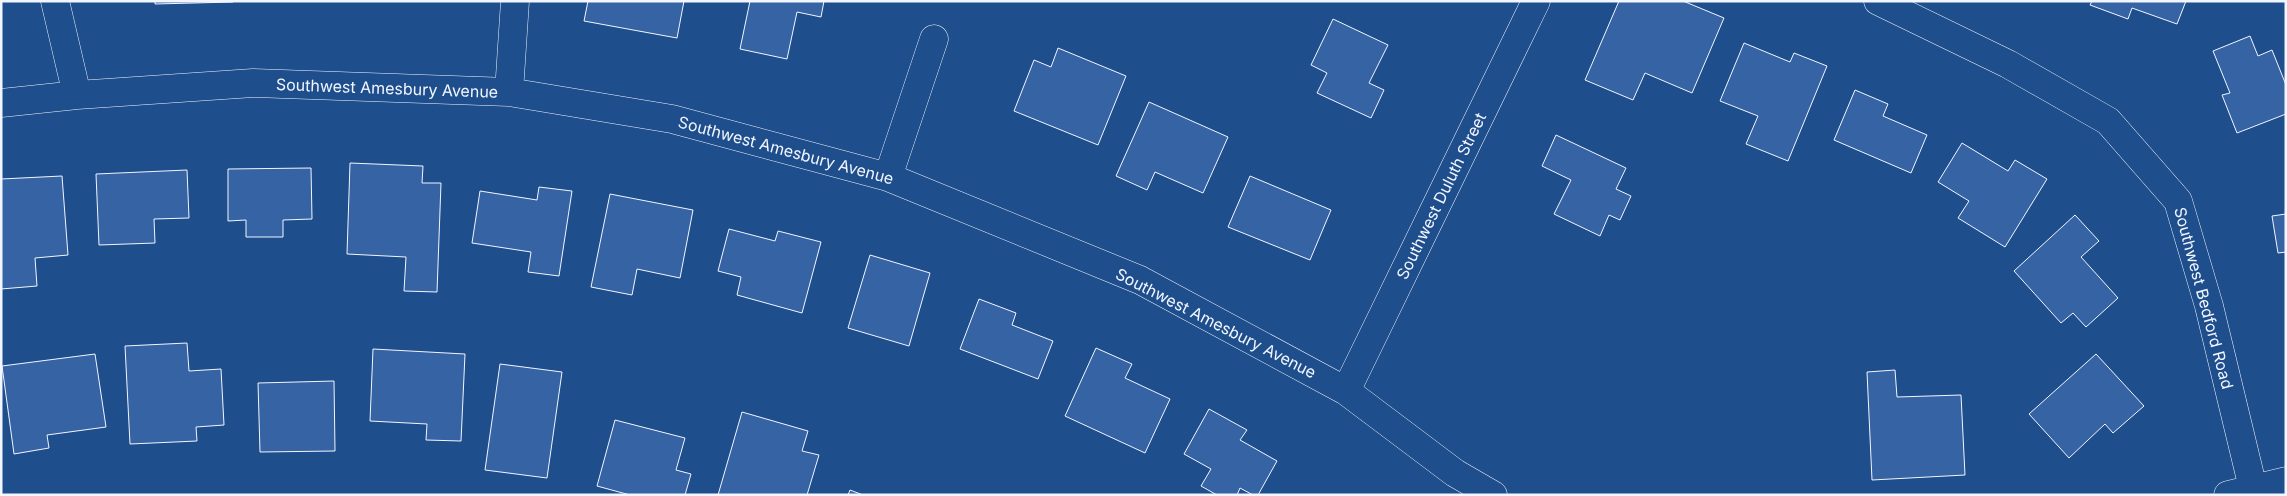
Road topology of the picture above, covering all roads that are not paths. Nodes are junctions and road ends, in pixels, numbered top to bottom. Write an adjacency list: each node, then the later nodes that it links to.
1 (55, 1): 7 (street)
2 (515, 1): 6 (street)
3 (1536, 1): 10 (street, Southwest Duluth Street)
4 (1878, 1): 12 (street, Southwest Bedford Road)
5 (934, 39): 9 (street)
6 (509, 92): 7 (street, Southwest Amesbury Avenue); 9 (street, Southwest Amesbury Avenue)
7 (77, 95): 8 (street, Southwest Amesbury Avenue)
8 (1, 103)
9 (888, 177): 10 (street, Southwest Amesbury Avenue)
10 (1346, 391): 13 (street, Southwest Amesbury Avenue)
11 (2286, 481): 12 (street)
12 (2240, 492)
13 (1493, 495)

